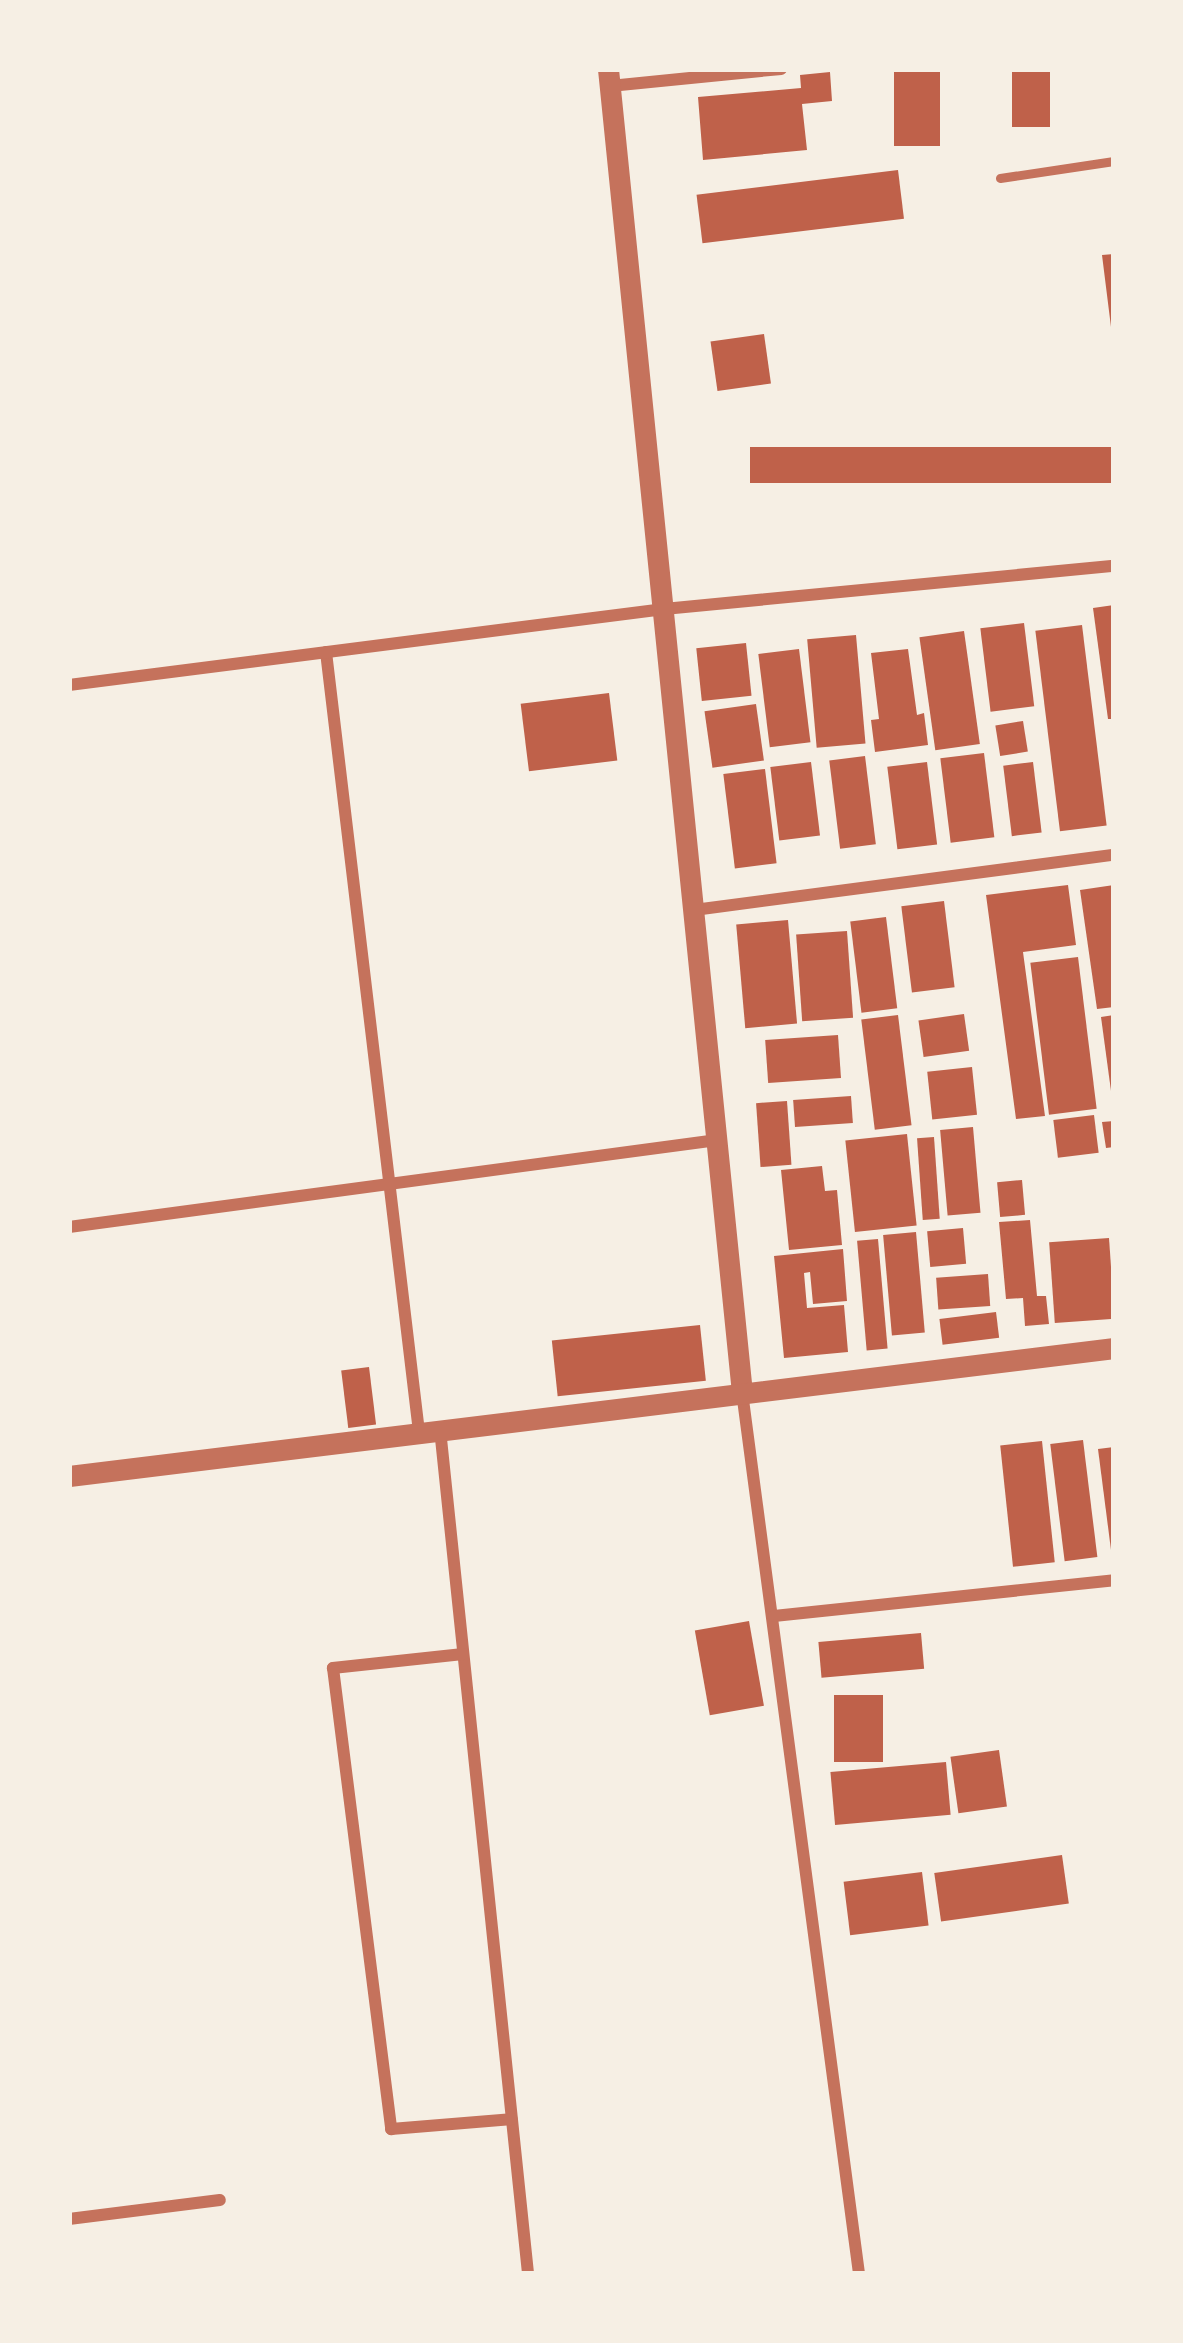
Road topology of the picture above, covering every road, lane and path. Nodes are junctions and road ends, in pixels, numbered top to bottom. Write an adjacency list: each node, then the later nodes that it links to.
1 (781, 69): 2 (street)
2 (609, 78): 6 (street)
3 (1114, 161): 4 (lane)
4 (1000, 178)
5 (1114, 566): 6 (street)
6 (664, 609): 7 (street); 10 (street)
7 (326, 652): 8 (street); 12 (street)
8 (69, 686)
9 (1114, 855): 10 (street)
10 (694, 910): 11 (street)
11 (717, 1140): 12 (street); 15 (street)
12 (390, 1187): 13 (street); 16 (street)
13 (69, 1227)
14 (1114, 1348): 15 (street)
15 (742, 1392): 16 (street); 19 (street)
16 (429, 1431): 17 (street); 20 (street)
17 (69, 1476)
18 (1114, 1580): 19 (street)
19 (774, 1616): 25 (street)
20 (463, 1654): 21 (street); 21 (street)
21 (512, 2120): 24 (street)
22 (220, 2200): 23 (street)
23 (69, 2219)
24 (528, 2274)
25 (859, 2274)

